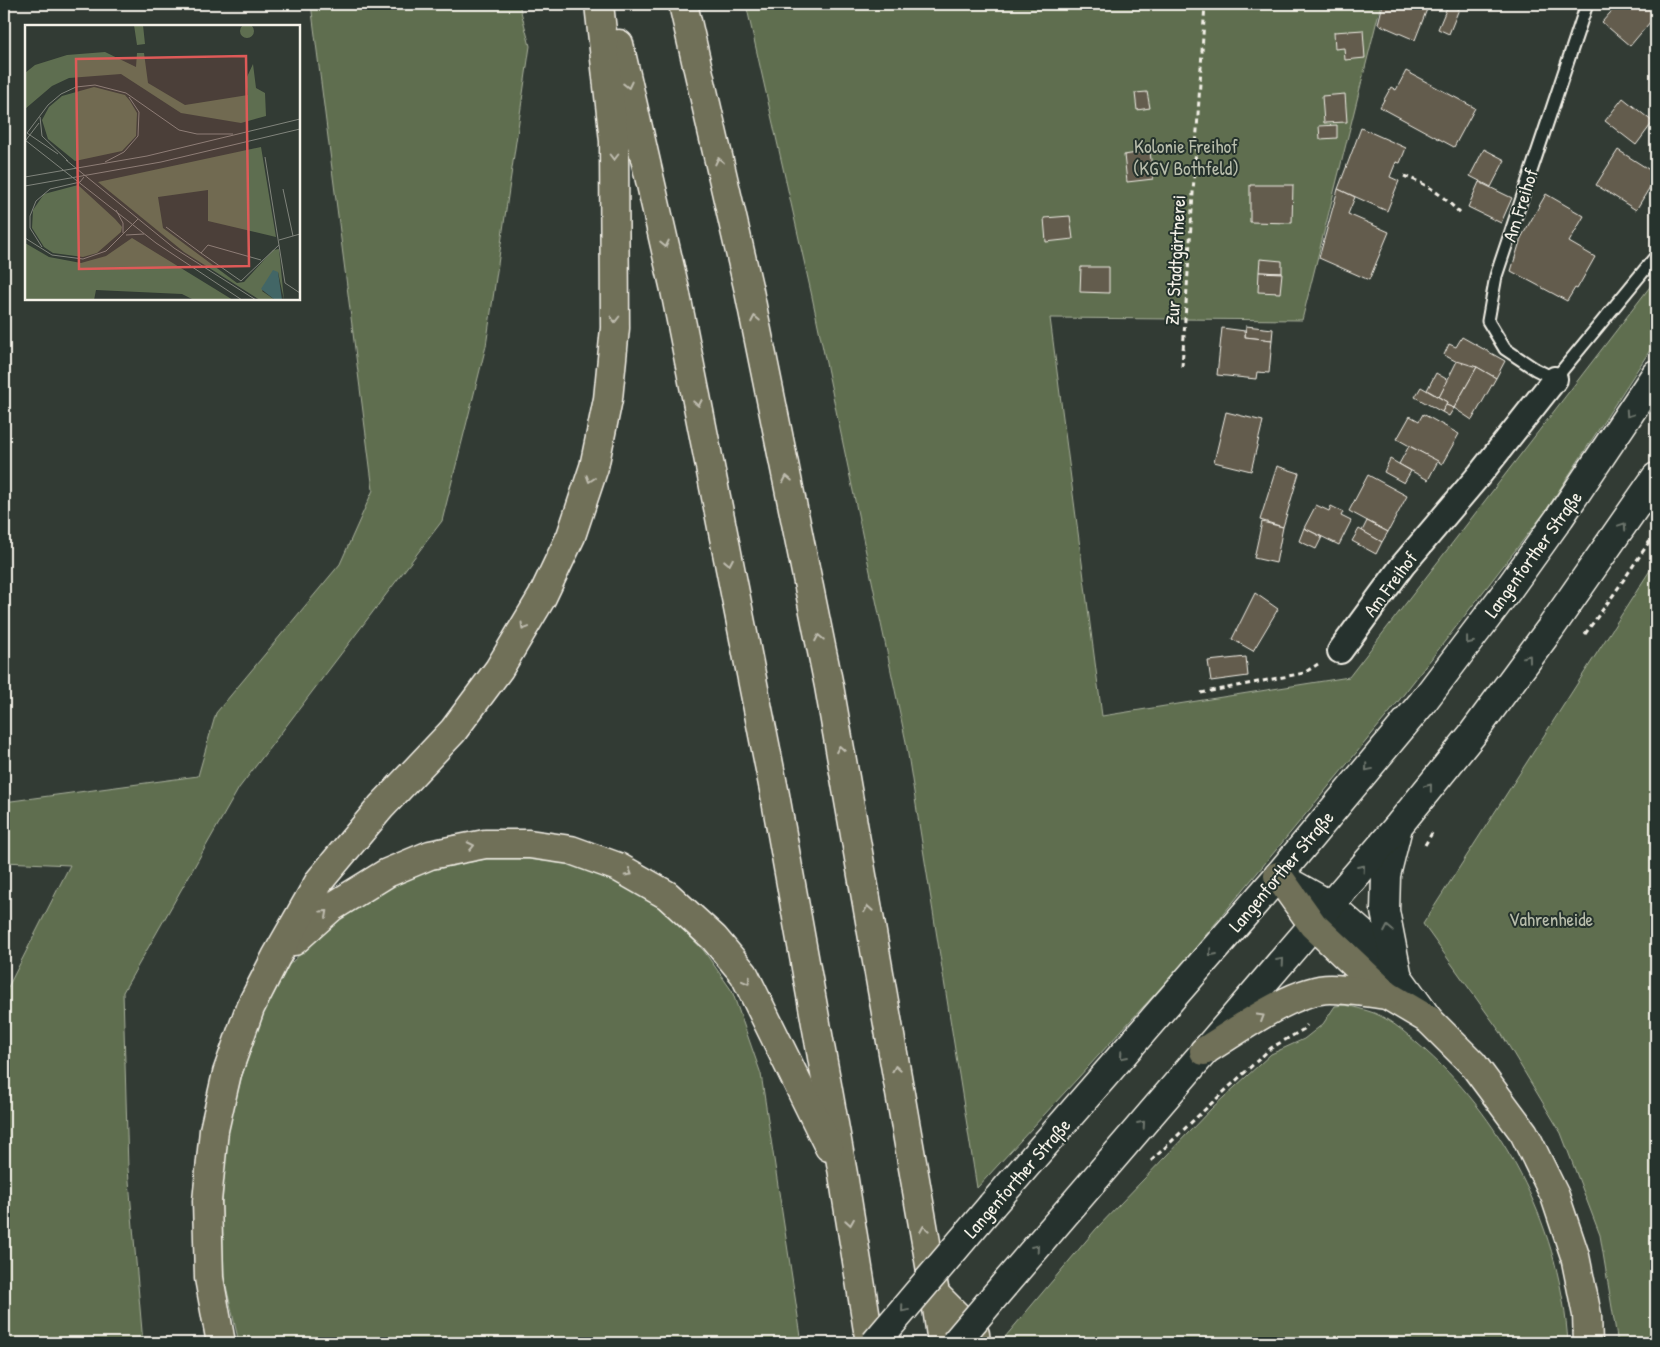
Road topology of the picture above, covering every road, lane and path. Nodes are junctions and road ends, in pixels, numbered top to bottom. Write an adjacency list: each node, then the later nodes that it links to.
1 (599, 4): 18 (highway, one-way to 18)
2 (609, 4): 21 (highway, one-way to 21)
3 (683, 4): 22 (highway, one-way to 3)
4 (1205, 4): 9 (path, Zur Stadtgärtnerei)
5 (1587, 4): 11 (lane, Am Freihof)
6 (1404, 176): 7 (path)
7 (1461, 214)
8 (1656, 256): 11 (lane, Am Freihof)
9 (1182, 367)
10 (1656, 374): 16 (main road, Langenforther Straße, one-way to 16)
11 (1555, 379): 13 (street, Am Freihof)
12 (1656, 477): 15 (main road, one-way to 12)
13 (1340, 651): 14 (path)
14 (1201, 693)
15 (1399, 825): 17 (main road, one-way to 15); 19 (main road, one-way to 15)
16 (1278, 876): 17 (highway); 25 (main road, Langenforther Straße, one-way to 25, bridge)
17 (1321, 915): 19 (highway); 20 (main road, one-way to 17)
18 (276, 957): 21 (highway, one-way to 21); 23 (highway)
19 (1393, 986): 20 (highway, one-way to 19); 29 (highway)
20 (1204, 1052): 27 (main road, one-way to 20, bridge)
21 (843, 1174): 24 (highway, one-way to 24)
22 (935, 1294): 26 (highway); 28 (highway)
23 (221, 1343)
24 (870, 1343)
25 (874, 1343)
26 (942, 1343)
27 (955, 1343)
28 (976, 1343)
29 (1588, 1343)

